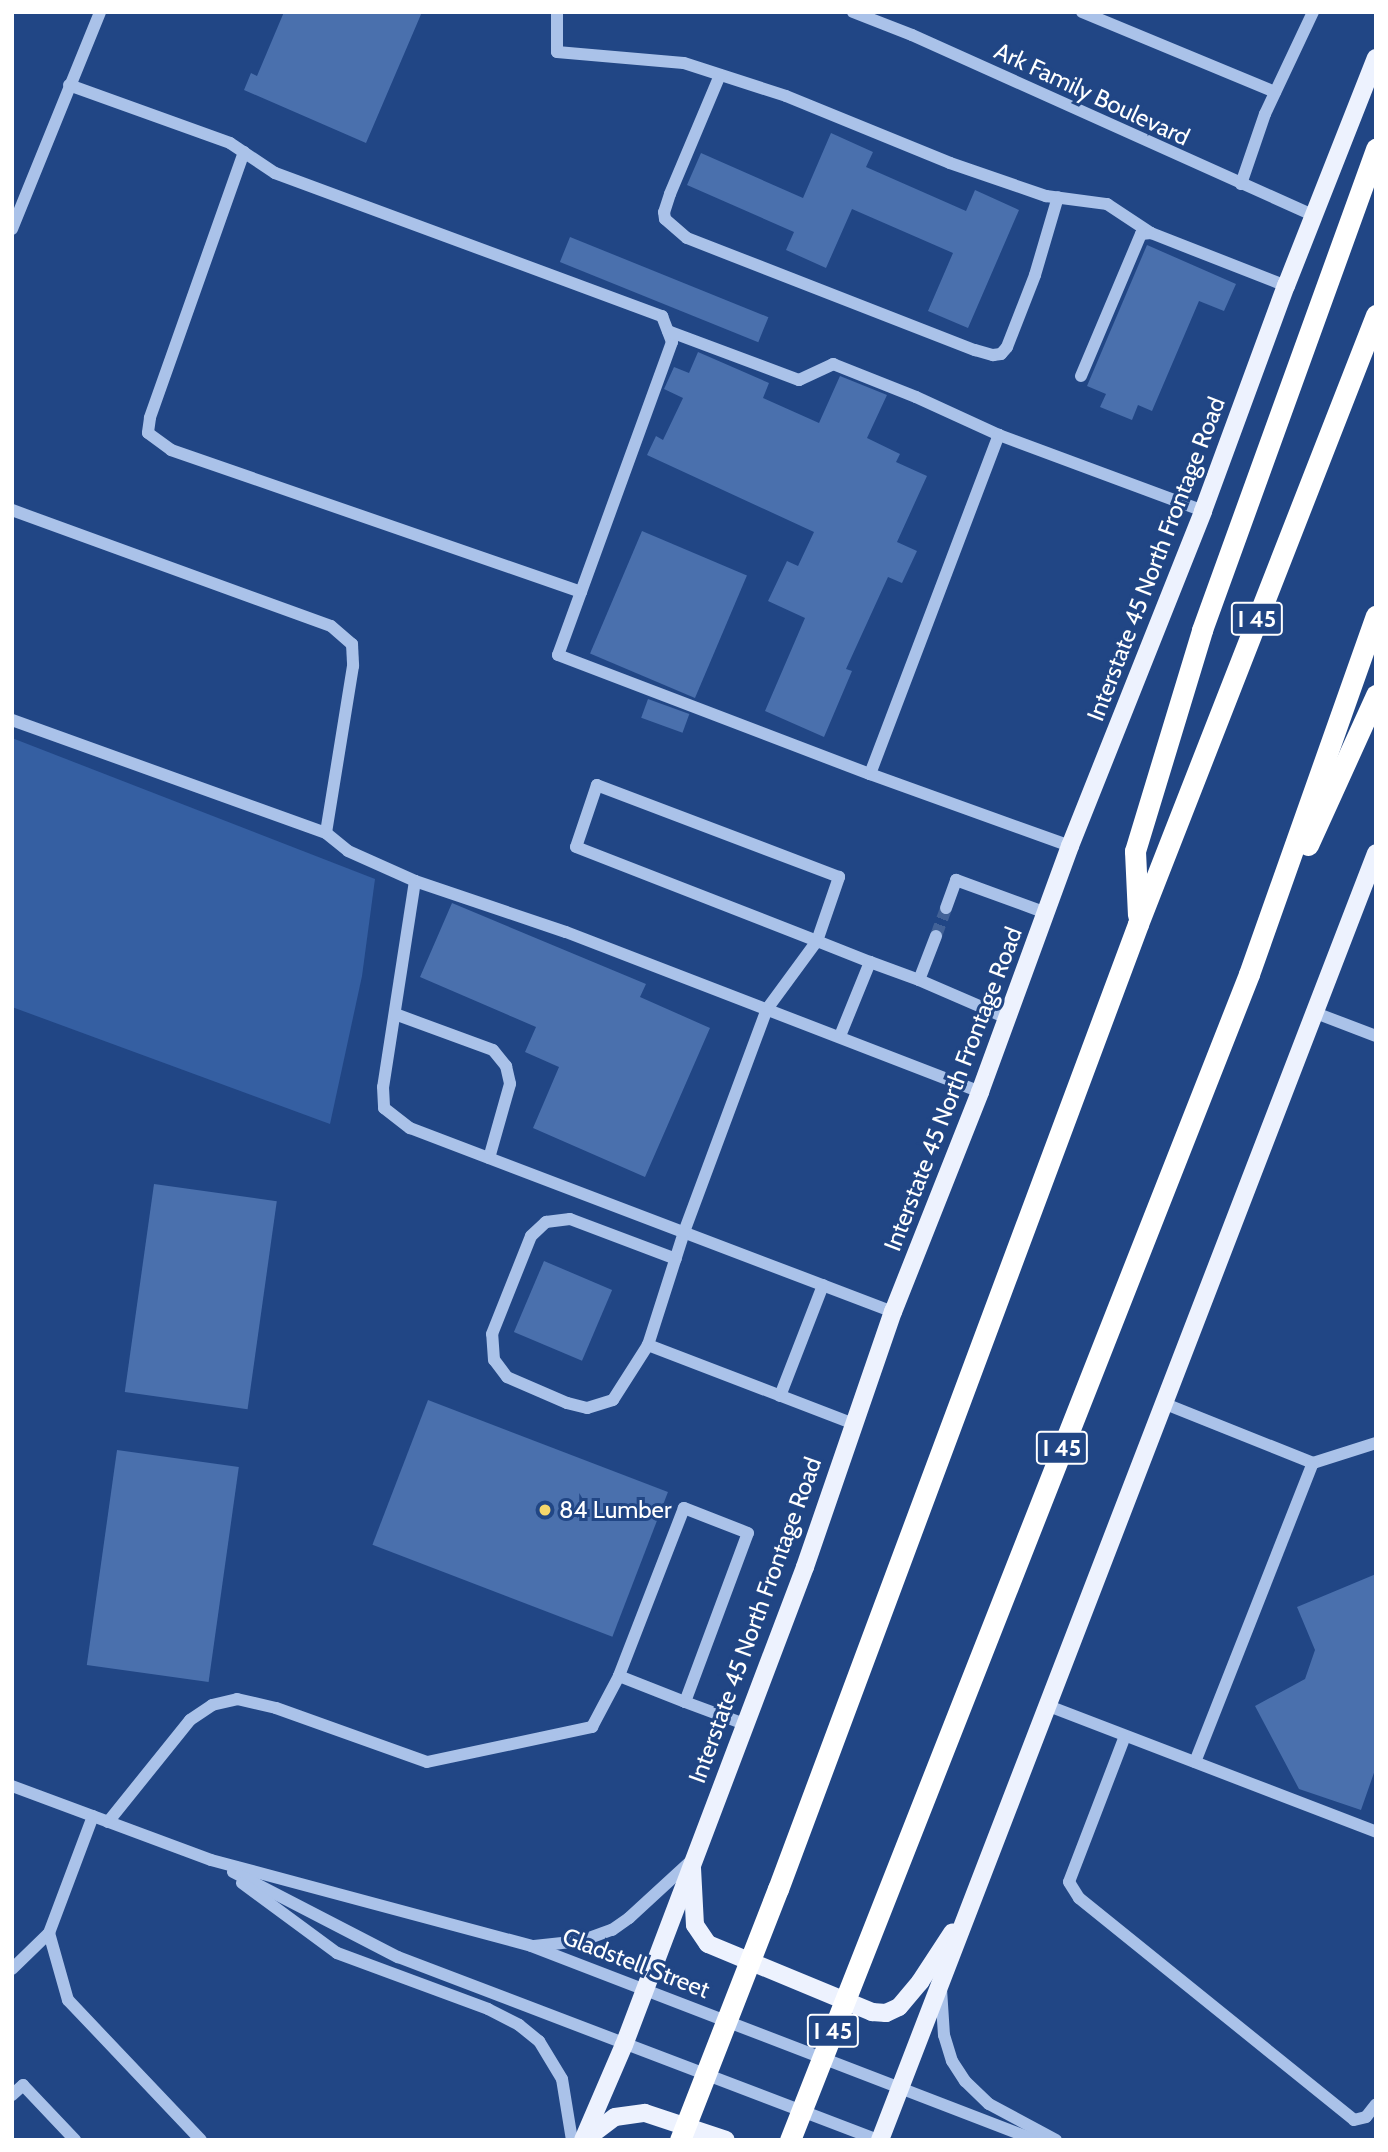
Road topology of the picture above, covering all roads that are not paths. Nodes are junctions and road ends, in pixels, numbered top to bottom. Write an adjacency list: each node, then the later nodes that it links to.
1 (557, 12): 7 (street)
2 (853, 12): 12 (street, Ark Family Boulevard)
3 (1082, 12): 9 (street)
4 (1313, 12): 9 (street)
5 (96, 13): 8 (street)
6 (1376, 58): 14 (main road, Interstate 45 North Frontage Road)
7 (720, 75): 13 (street); 13 (street)
8 (69, 85): 11 (street); 15 (street)
9 (1275, 92): 12 (street)
10 (1376, 149): 35 (highway)
11 (244, 152): 19 (street); 24 (street)
12 (1241, 184): 14 (street, Ark Family Boulevard)
13 (1058, 197): 16 (street)
14 (1314, 216): 17 (main road, Interstate 45 North Frontage Road)
15 (12, 229)
16 (1151, 233): 17 (street); 20 (street)
17 (1286, 286): 23 (main road, Interstate 45 North Frontage Road)
18 (1376, 315): 35 (highway, I 45)
19 (668, 331): 21 (street); 24 (street)
20 (1081, 376)
21 (999, 435): 23 (street); 28 (street)
22 (12, 510): 29 (street)
23 (1203, 511): 30 (main road, Interstate 45 North Frontage Road)
24 (581, 592): 28 (street)
25 (1376, 616): 39 (highway, I 45)
26 (1376, 695): 39 (highway)
27 (12, 720): 29 (street)
28 (870, 774): 30 (street)
29 (326, 833): 32 (street)
30 (1070, 846): 34 (main road, Interstate 45 North Frontage Road)
31 (1376, 853): 42 (main road)
32 (415, 881): 41 (street); 43 (street)
33 (946, 908): 34 (street)
34 (1046, 913): 44 (main road, Interstate 45 North Frontage Road)
35 (1138, 924): 85 (highway, I 45)
36 (936, 936): 40 (street)
37 (817, 941): 37 (street); 38 (street); 41 (street)
38 (870, 962): 40 (street); 45 (street)
39 (1249, 974): 87 (highway, I 45)
40 (919, 980): 44 (street)
41 (767, 1009): 45 (street); 49 (street)
42 (1313, 1012): 46 (street); 55 (main road)
43 (395, 1014): 48 (street); 48 (street)
44 (1007, 1018): 47 (main road, Interstate 45 North Frontage Road)
45 (841, 1036): 47 (street)
46 (1376, 1036)
47 (980, 1092): 52 (main road, Interstate 45 North Frontage Road)
48 (489, 1158): 49 (street)
49 (684, 1232): 50 (street); 51 (street)
50 (676, 1258): 53 (street); 53 (street)
51 (823, 1285): 52 (street); 54 (street)
52 (893, 1312): 56 (main road, Interstate 45 North Frontage Road)
53 (648, 1345): 54 (street)
54 (780, 1396): 56 (street)
55 (1163, 1404): 58 (street); 61 (main road)
56 (853, 1424): 62 (main road, Interstate 45 North Frontage Road)
57 (1376, 1443): 58 (street)
58 (1312, 1463): 64 (street)
59 (619, 1676): 60 (street); 60 (street); 67 (street)
60 (685, 1702): 62 (street)
61 (1046, 1705): 63 (street); 71 (main road)
62 (744, 1724): 70 (main road, Interstate 45 North Frontage Road)
63 (1125, 1736): 64 (street); 80 (street)
64 (1195, 1762): 68 (street)
65 (12, 1786): 66 (street, Gladstell Street)
66 (93, 1816): 67 (street, Gladstell Street); 72 (street)
67 (108, 1822): 69 (street, Gladstell Street)
68 (1376, 1832)
69 (211, 1860): 73 (street, Gladstell Street); 77 (street, Gladstell Street); 83 (street)
70 (691, 1861): 71 (main road); 73 (street); 76 (main road, Interstate 45 North Frontage Road)
71 (972, 1903): 75 (main road)
72 (49, 1933): 74 (street); 82 (street)
73 (531, 1946): 76 (street, Gladstell Street)
74 (12, 1969)
75 (940, 1984): 78 (main road); 90 (street)
76 (645, 1988): 77 (main road, Interstate 45 North Frontage Road); 78 (street, Gladstell Street)
77 (624, 2045): 84 (main road, Interstate 45 North Frontage Road); 88 (street, Gladstell Street)
78 (901, 2089): 88 (main road); 89 (street, Gladstell Street)
79 (12, 2095): 81 (street)
80 (1376, 2105)
81 (75, 2140)
82 (201, 2140)
83 (572, 2140)
84 (584, 2140): 86 (main road)
85 (680, 2140)
86 (726, 2140)
87 (790, 2140)
88 (879, 2140)
89 (1035, 2140)
90 (1056, 2140)

